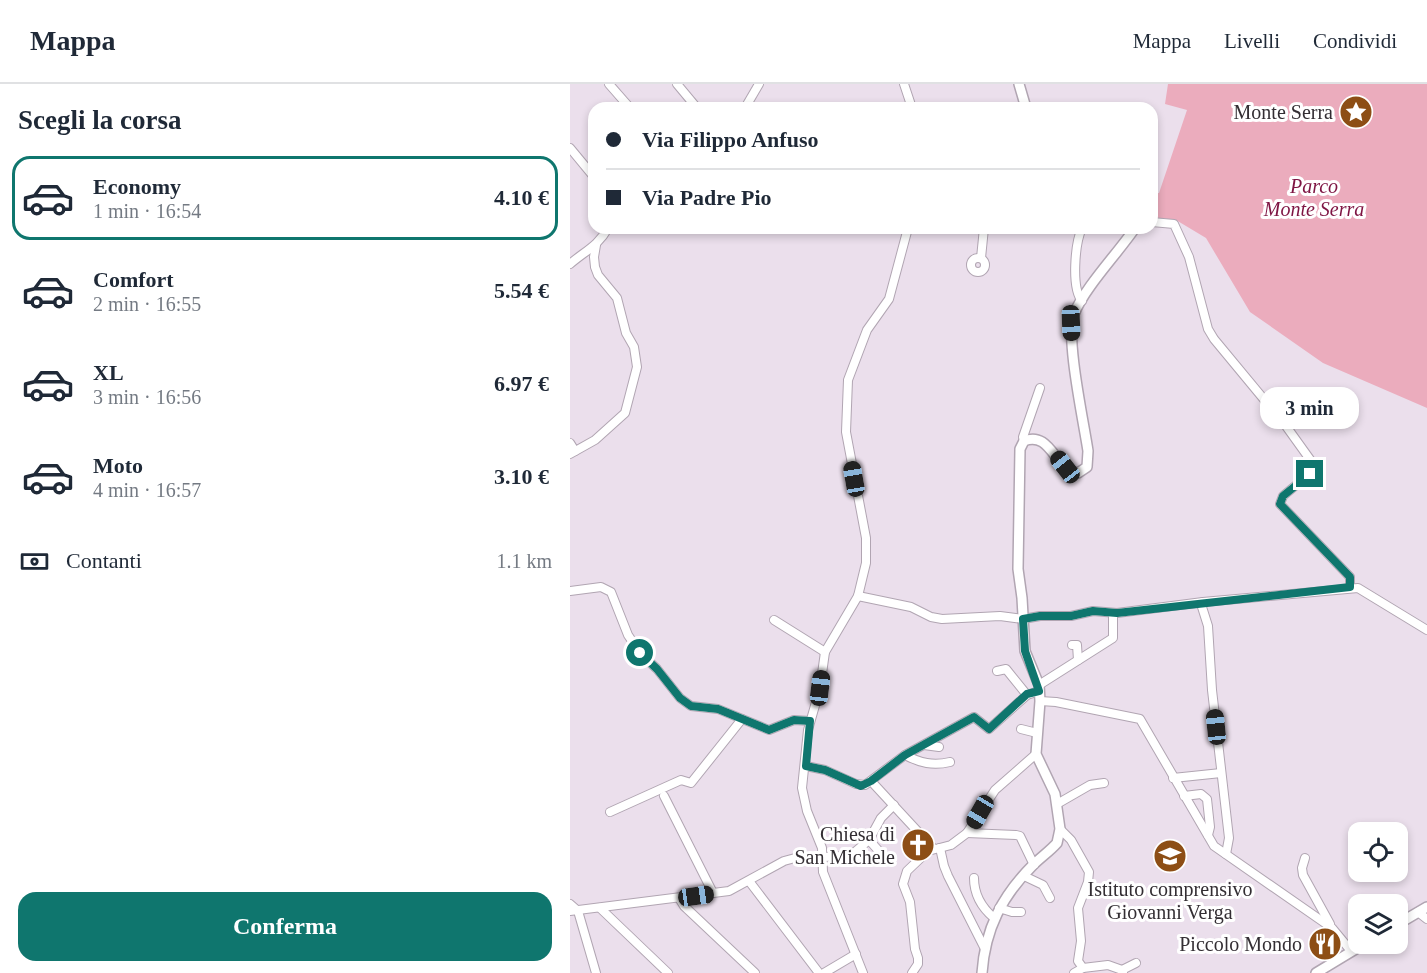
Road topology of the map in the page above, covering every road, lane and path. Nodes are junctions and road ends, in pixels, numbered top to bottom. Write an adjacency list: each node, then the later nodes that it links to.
1 (609, 84): 6 (street)
2 (677, 84): 7 (street)
3 (759, 84): 8 (street)
4 (1019, 84): 10 (main road)
5 (906, 86): 9 (street)
6 (625, 102)
7 (692, 102)
8 (748, 102)
9 (910, 102)
10 (1024, 102)
11 (570, 147): 12 (street)
12 (588, 170)
13 (1158, 223): 27 (street)
14 (604, 234): 19 (street)
15 (906, 234): 29 (street)
16 (983, 234): 20 (street)
17 (1079, 234): 22 (street)
18 (1131, 234): 22 (main road)
19 (596, 245): 21 (street); 26 (street)
20 (981, 258)
21 (570, 264)
22 (1082, 301): 24 (main road)
23 (1040, 388): 24 (street)
24 (1024, 441): 32 (main road)
25 (570, 443): 26 (street)
26 (572, 453)
27 (1350, 587): 30 (street); 34 (street)
28 (570, 591): 41 (street)
29 (858, 596): 32 (street); 36 (street)
30 (1203, 602): 31 (street); 51 (street)
31 (1113, 613): 32 (street); 37 (street)
32 (1023, 619): 39 (main road)
33 (774, 620): 36 (street)
34 (1427, 630)
35 (1072, 645): 37 (street)
36 (825, 652): 42 (street)
37 (1078, 660): 39 (street)
38 (997, 671): 40 (street)
39 (1039, 693): 40 (street); 44 (main road); 52 (street)
40 (1027, 695): 45 (street)
41 (742, 719): 42 (street); 59 (street)
42 (810, 721): 50 (street)
43 (1021, 729): 44 (street)
44 (1037, 733): 47 (main road)
45 (924, 745): 46 (street); 48 (street)
46 (939, 747)
47 (1036, 754): 57 (main road); 61 (street)
48 (905, 755): 49 (street); 53 (street)
49 (950, 762)
50 (806, 766): 53 (street); 67 (street)
51 (1221, 773): 52 (street); 66 (street)
52 (1173, 778): 56 (street)
53 (871, 781): 58 (street)
54 (1104, 783): 57 (street)
55 (664, 796): 73 (street)
56 (1184, 796): 62 (street); 62 (street)
57 (1057, 804): 60 (main road)
58 (894, 805): 63 (street); 64 (street)
59 (610, 812)
60 (1060, 829): 69 (main road); 91 (street)
61 (967, 833): 64 (street); 69 (street)
62 (1208, 835): 66 (street)
63 (869, 840): 65 (street); 67 (street)
64 (936, 848): 87 (street); 99 (street)
65 (878, 850)
66 (1226, 854): 85 (street)
67 (821, 857): 72 (street); 89 (street)
68 (1305, 858): 85 (street)
69 (1034, 865): 70 (main road)
70 (1024, 876): 75 (street); 78 (main road)
71 (974, 878): 82 (street)
72 (749, 881): 73 (street); 96 (street)
73 (713, 893): 74 (street)
74 (679, 898): 77 (street); 95 (street)
75 (1050, 898)
76 (570, 904): 80 (street)
77 (600, 908): 80 (street); 94 (street)
78 (999, 908): 81 (street); 82 (main road)
79 (1422, 909): 83 (main road); 84 (street)
80 (574, 911): 93 (street)
81 (1021, 912)
82 (994, 918): 87 (main road)
83 (1408, 918)
84 (1427, 919)
85 (1332, 928): 86 (street)
86 (1348, 947)
87 (985, 949): 100 (main road)
88 (1348, 953): 102 (main road)
89 (856, 954): 97 (street); 98 (street)
90 (1136, 963): 92 (street)
91 (1083, 968): 92 (street); 101 (street)
92 (1122, 971)
93 (596, 973)
94 (668, 973)
95 (755, 973)
96 (819, 973)
97 (824, 973)
98 (864, 973)
99 (912, 973)
100 (982, 973)
101 (1074, 973)
102 (1316, 973)

